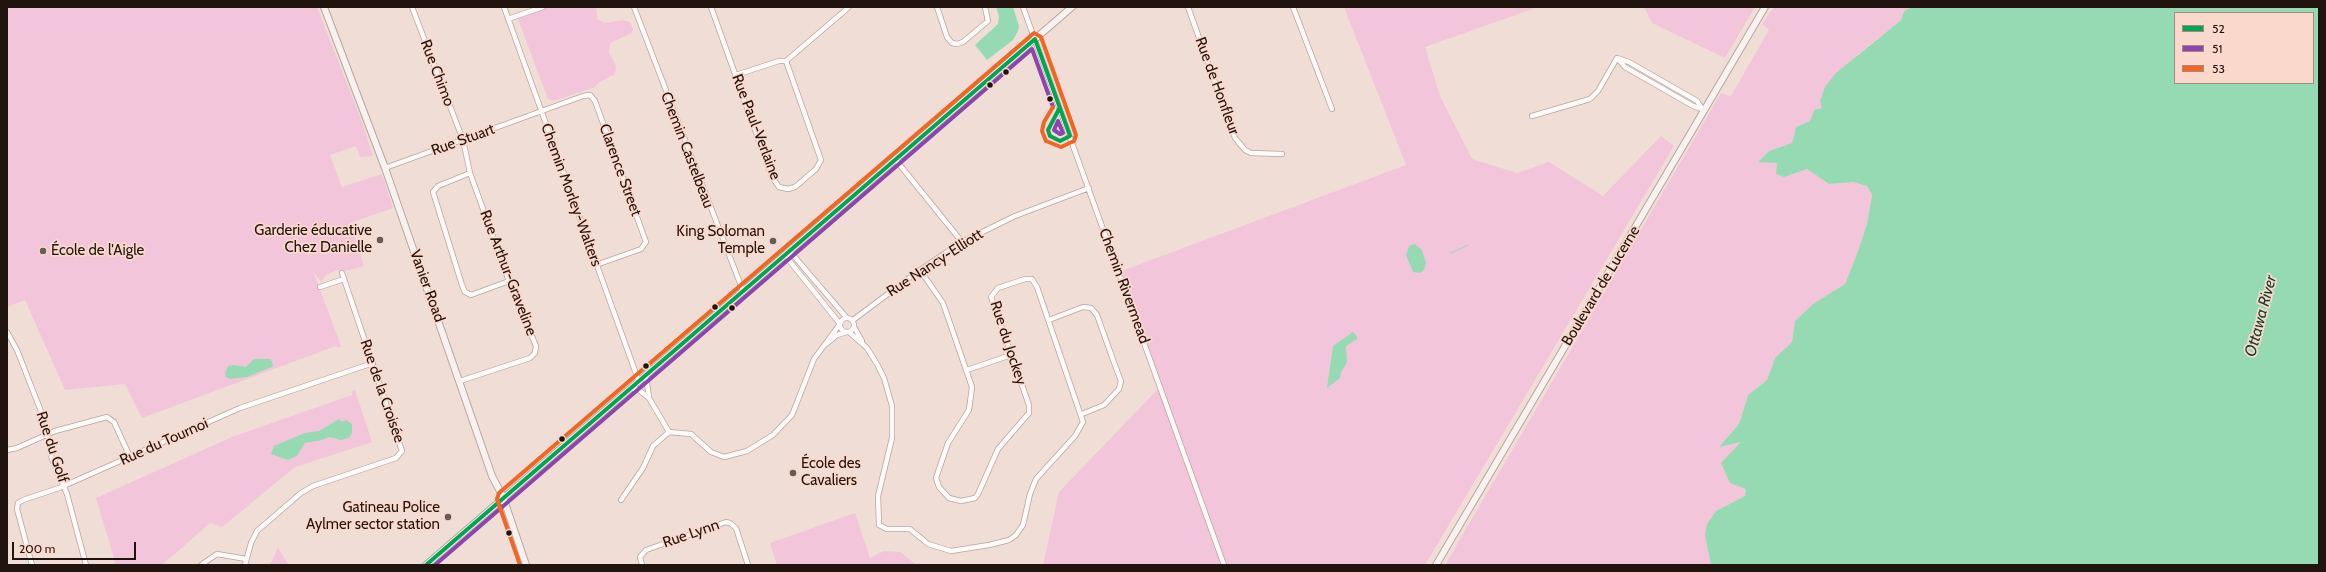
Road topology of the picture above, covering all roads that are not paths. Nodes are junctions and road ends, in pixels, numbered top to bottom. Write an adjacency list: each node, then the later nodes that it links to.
1 (324, 7): 26 (main road, Vanier Road)
2 (412, 7): 23 (street, Rue Chimo)
3 (504, 7): 15 (street, Chemin Morley-Walters)
4 (542, 7): 15 (street)
5 (634, 7): 37 (street, Chemin Castelbeau)
6 (711, 7): 18 (street, Rue Paul-Verlaine)
7 (849, 7): 17 (street)
8 (937, 7): 9 (street)
9 (986, 7)
10 (1023, 7): 16 (street, Chemin Rivermead)
11 (1072, 7): 16 (main road)
12 (1188, 7): 24 (street, Rue de Honfleur)
13 (1294, 7): 20 (street)
14 (1765, 7): 19 (main road, Boulevard de Lucerne)
15 (508, 19): 21 (street, Chemin Morley-Walters)
16 (1035, 39): 25 (main road); 28 (street, Chemin Rivermead)
17 (786, 61): 18 (street); 18 (street, Rue Paul-Verlaine)
18 (736, 75)
19 (1703, 108): 22 (street); 73 (main road, Boulevard de Lucerne)
20 (1332, 109)
21 (541, 111): 23 (street, Rue Stuart); 31 (street, Chemin Morley-Walters); 31 (street, Clarence Street)
22 (1532, 116)
23 (463, 140): 26 (street, Rue Stuart); 27 (street, Rue Arthur-Graveline)
24 (1282, 154)
25 (895, 159): 29 (street); 30 (main road)
26 (385, 168): 51 (main road, Vanier Road)
27 (470, 173): 35 (street, Rue Arthur-Graveline); 35 (street)
28 (1089, 188): 29 (street, Rue Nancy-Elliott); 72 (street, Chemin Rivermead)
29 (962, 242): 32 (street, Rue Nancy-Elliott)
30 (787, 253): 37 (main road); 38 (street); 41 (street)
31 (596, 265): 52 (street, Chemin Morley-Walters)
32 (920, 270): 39 (street, Rue Nancy-Elliott); 49 (street, Rue du Jockey)
33 (342, 273): 34 (street, Rue de la Croisée)
34 (344, 279): 36 (street); 48 (street, Rue de la Croisée)
35 (509, 281): 51 (street, Rue Arthur-Graveline)
36 (320, 288)
37 (743, 291): 50 (main road)
38 (846, 317): 39 (street); 41 (street)
39 (853, 320): 42 (street)
40 (1049, 320): 47 (street, Rue du Jockey); 55 (street, Rue du Jockey); 55 (street)
41 (840, 324): 44 (street); 46 (street)
42 (854, 327): 44 (street); 45 (street)
43 (7, 332): 57 (street, Rue du Golf)
44 (848, 332): 45 (street); 46 (street)
45 (864, 345): 55 (street)
46 (823, 346): 56 (street)
47 (1011, 355): 49 (street); 49 (street, Rue du Jockey)
48 (373, 363): 59 (street, Rue du Tournoi); 63 (street, Rue de la Croisée)
49 (967, 370)
50 (646, 376): 52 (main road); 54 (street)
51 (460, 381): 61 (main road, Vanier Road)
52 (639, 382): 53 (main road)
53 (631, 388): 54 (street); 61 (main road)
54 (649, 398): 56 (street)
55 (1082, 414)
56 (669, 432): 62 (street)
57 (48, 434): 58 (street); 59 (street); 60 (street, Rue du Golf)
58 (7, 450)
59 (130, 457): 60 (street, Rue du Tournoi)
60 (64, 486): 64 (street, Rue du Tournoi); 65 (street, Rue du Golf)
61 (503, 497): 68 (main road); 69 (main road, Vanier Road)
62 (621, 500)
63 (246, 560): 66 (street); 67 (street, Rue de la Croisée)
64 (32, 565)
65 (86, 565)
66 (201, 565)
67 (245, 565)
68 (426, 565)
69 (526, 565)
70 (642, 565): 71 (street, Rue Lynn)
71 (748, 565)
72 (1224, 565)
73 (1436, 565)

